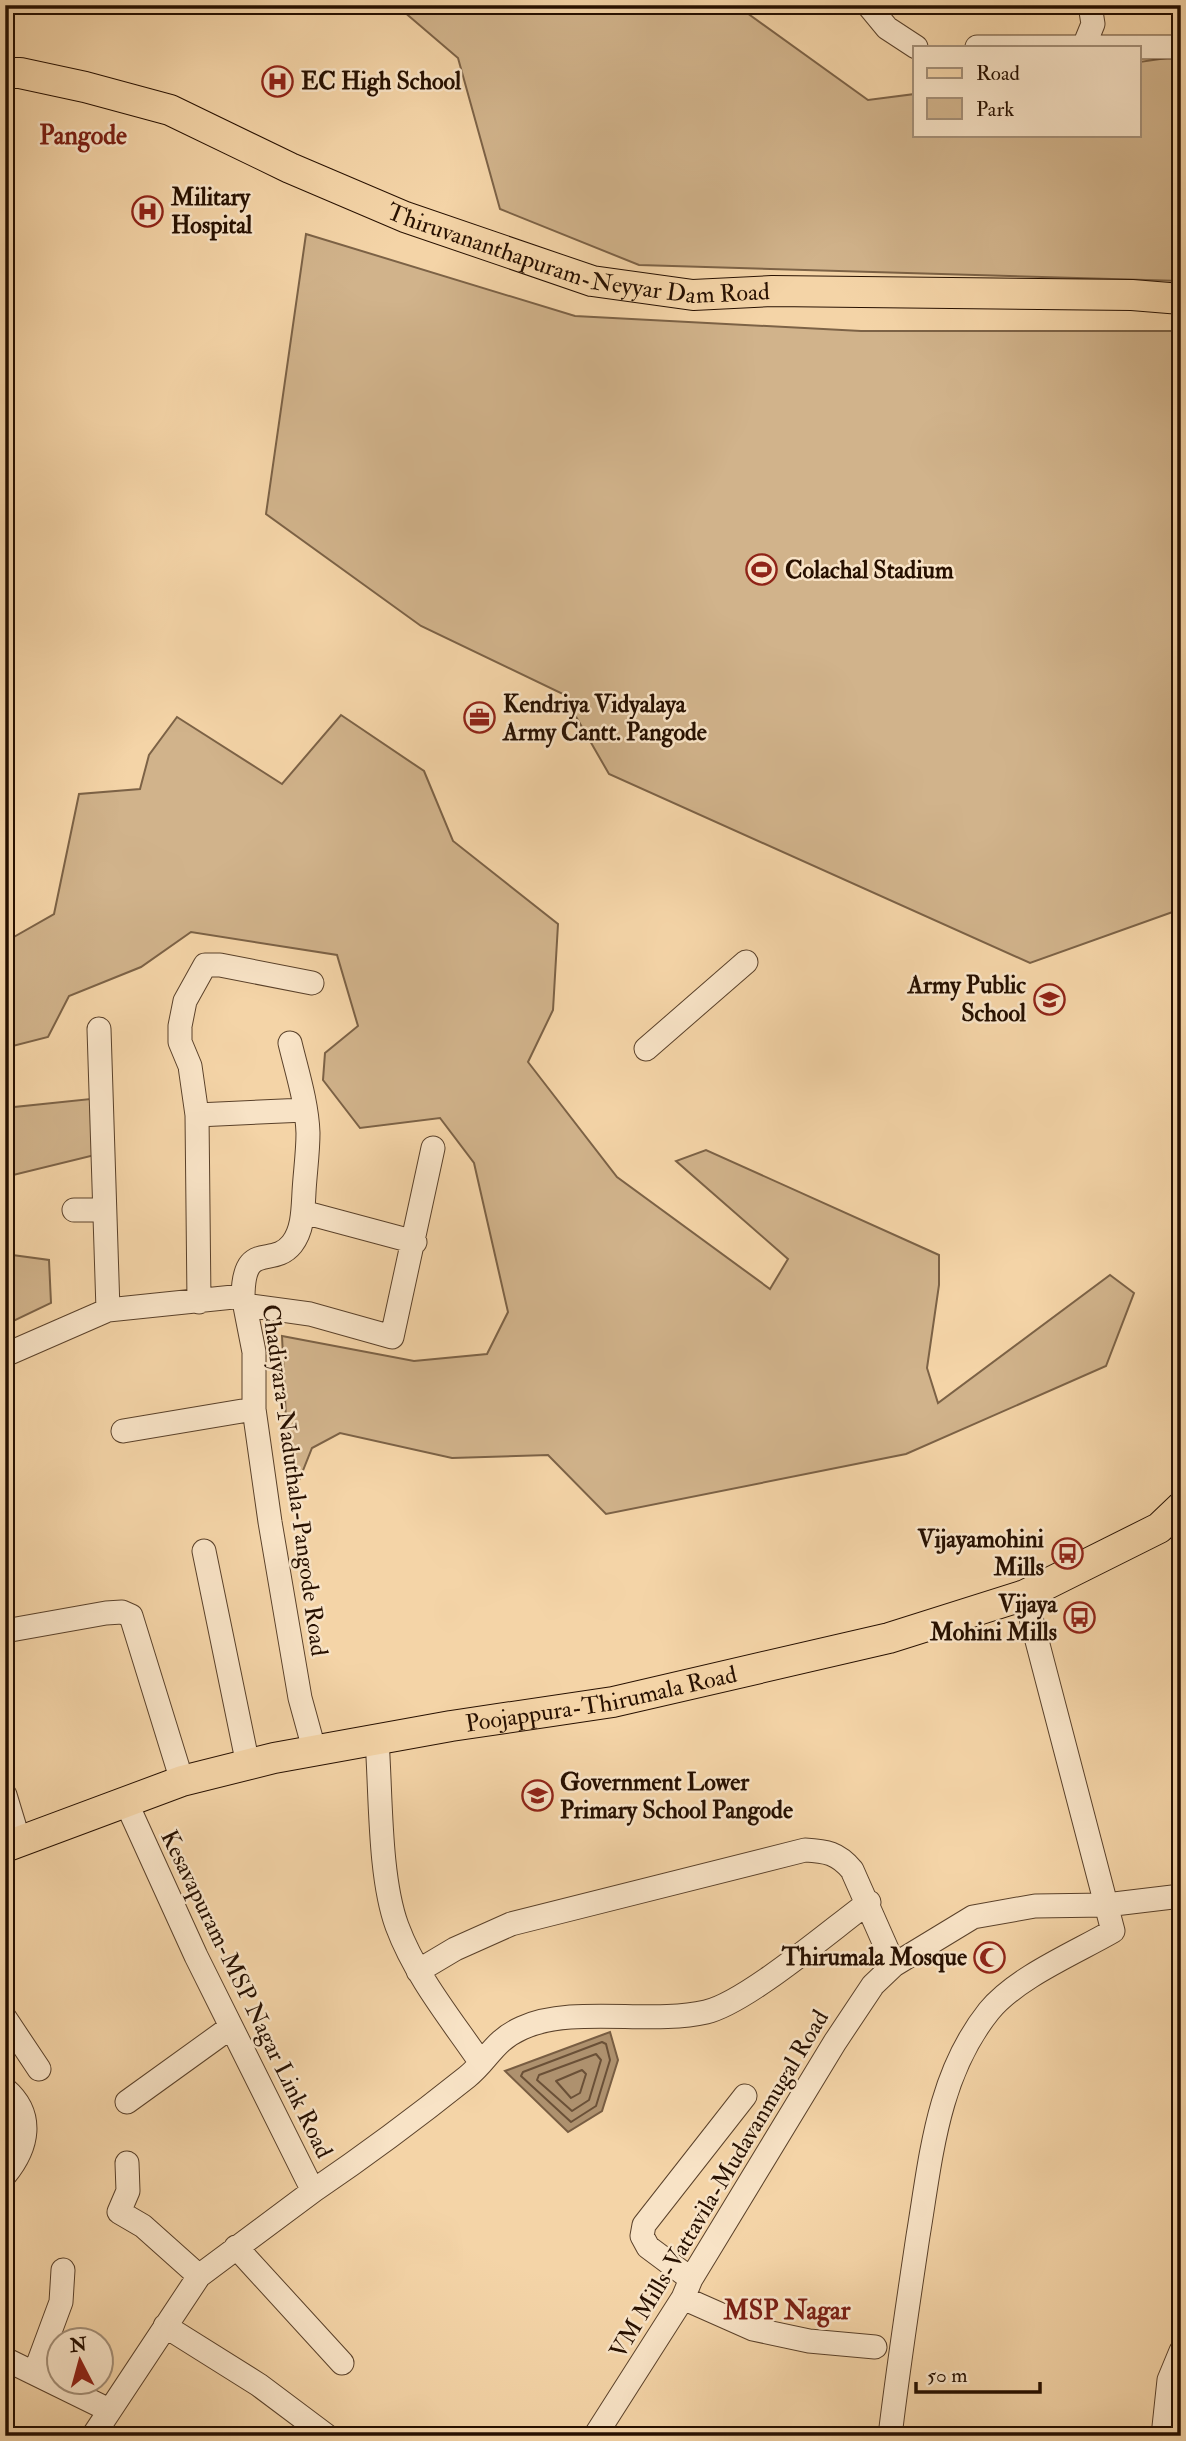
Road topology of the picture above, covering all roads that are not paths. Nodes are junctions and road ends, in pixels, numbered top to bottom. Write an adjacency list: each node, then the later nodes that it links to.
1 (868, 5): 3 (street)
2 (1090, 5): 4 (street)
3 (915, 46)
4 (1084, 46)
5 (1140, 47): 6 (street)
6 (1181, 47)
7 (5, 73): 8 (main road, Thiruvananthapuram-Neyyar Dam Road)
8 (1181, 299)
9 (746, 962): 13 (street)
10 (313, 983): 15 (street)
11 (99, 1029): 18 (street)
12 (290, 1043): 14 (street)
13 (646, 1049)
14 (305, 1110): 15 (street); 19 (street)
15 (197, 1115): 22 (street)
16 (433, 1148): 20 (street)
17 (74, 1210): 18 (street)
18 (103, 1210): 23 (street)
19 (303, 1212): 20 (street); 21 (street)
20 (415, 1242): 21 (street)
21 (244, 1300): 22 (street, Chadiyara-Naduthala-Pangode Road); 25 (street, Chadiyara-Naduthala-Pangode Road)
22 (199, 1302): 23 (street, Chadiyara-Naduthala-Pangode Road)
23 (108, 1310): 24 (street, Chadiyara-Naduthala-Pangode Road)
24 (5, 1355)
25 (254, 1409): 26 (street); 32 (street, Chadiyara-Naduthala-Pangode Road)
26 (123, 1431)
27 (1181, 1507): 29 (main road, Poojappura-Thirumala Road)
28 (204, 1551): 33 (street)
29 (1026, 1595): 31 (main road, Poojappura-Thirumala Road); 40 (street)
30 (5, 1631): 34 (street)
31 (377, 1740): 32 (main road, Poojappura-Thirumala Road); 42 (street)
32 (314, 1749): 33 (main road, Poojappura-Thirumala Road)
33 (248, 1765): 34 (main road, Poojappura-Thirumala Road)
34 (182, 1782): 36 (main road, Poojappura-Thirumala Road)
35 (5, 1795): 37 (street)
36 (126, 1802): 37 (main road, Poojappura-Thirumala Road); 44 (street, Kesavapuram-MSP Nagar Link Road)
37 (12, 1844)
38 (1181, 1896): 40 (street, VM Mills-Vattavila-Mudavanmugal Road)
39 (869, 1902): 41 (street); 42 (street); 45 (street, Kesavapuram-MSP Nagar Link Road)
40 (1106, 1905): 41 (street, VM Mills-Vattavila-Mudavanmugal Road); 67 (street)
41 (894, 1965): 56 (street, VM Mills-Vattavila-Mudavanmugal Road)
42 (418, 1971): 45 (street)
43 (5, 2018): 46 (street)
44 (231, 2026): 49 (street); 52 (street, Kesavapuram-MSP Nagar Link Road)
45 (481, 2063): 52 (street, Kesavapuram-MSP Nagar Link Road)
46 (39, 2069)
47 (5, 2089): 51 (street)
48 (745, 2096): 56 (street)
49 (127, 2102)
50 (127, 2163): 55 (street)
51 (5, 2175)
52 (313, 2191): 53 (street)
53 (236, 2247): 55 (street); 61 (street)
54 (63, 2270): 62 (street)
55 (199, 2276): 57 (street)
56 (687, 2288): 58 (street); 66 (street, VM Mills-Vattavila-Mudavanmugal Road)
57 (165, 2326): 63 (street); 65 (street)
58 (875, 2347)
59 (1181, 2351): 68 (street)
60 (5, 2359): 62 (street)
61 (342, 2363)
62 (35, 2372): 63 (street)
63 (109, 2410): 64 (street)
64 (93, 2436)
65 (327, 2436)
66 (596, 2436)
67 (890, 2436)
68 (1163, 2436)

